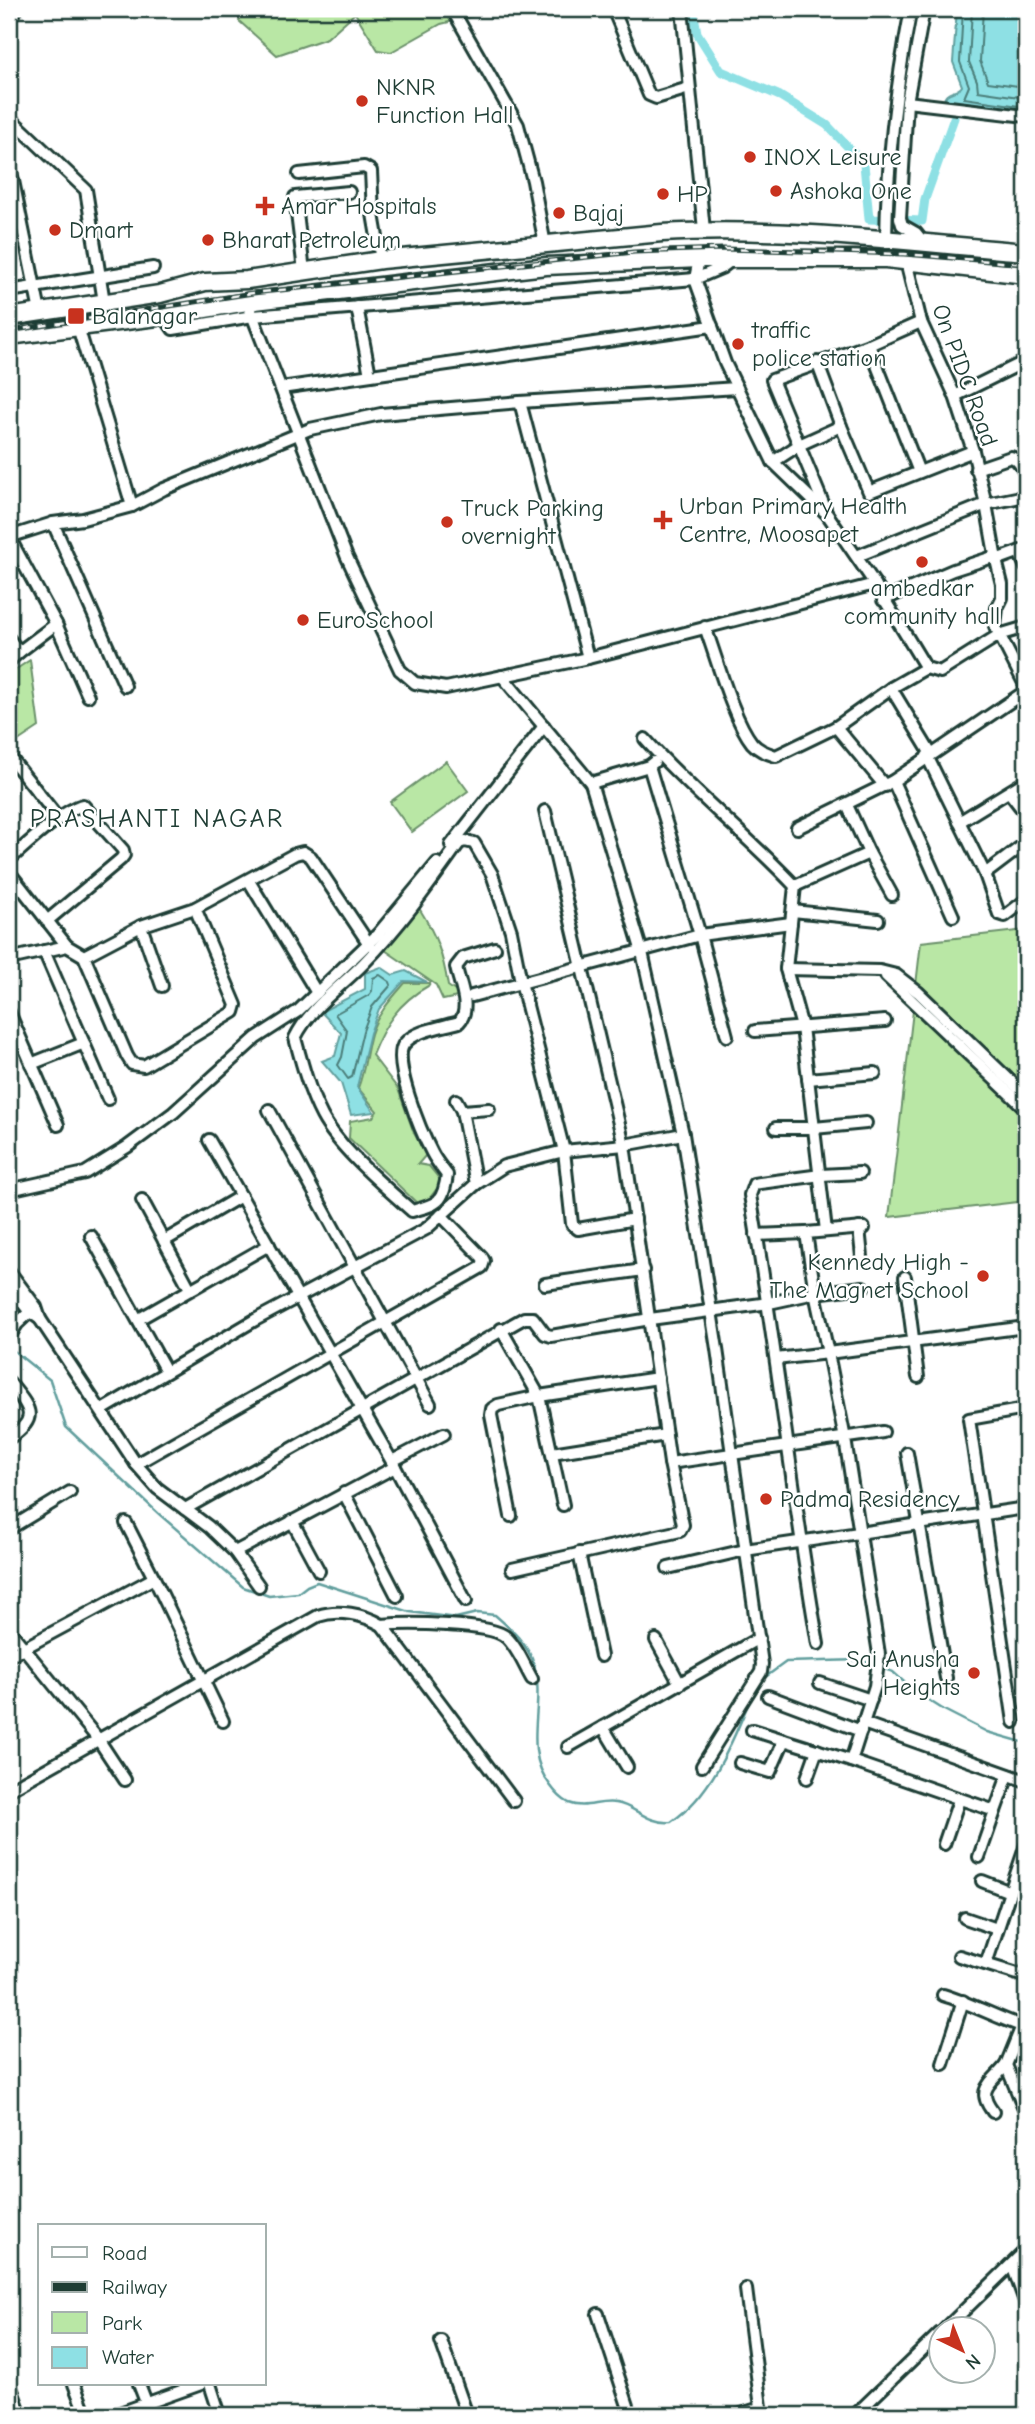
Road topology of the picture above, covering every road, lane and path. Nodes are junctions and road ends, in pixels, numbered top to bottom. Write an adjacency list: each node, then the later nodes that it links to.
1 (17, 9): 7 (street)
2 (452, 9): 20 (street)
3 (613, 9): 8 (street)
4 (682, 9): 8 (street)
5 (911, 9): 14 (street)
6 (924, 9): 9 (street)
7 (9, 17)
8 (689, 88): 17 (street)
9 (907, 102): 10 (street); 15 (street)
10 (1026, 116)
11 (9, 117): 29 (street)
12 (10, 169): 32 (street)
13 (299, 174): 22 (street)
14 (887, 176): 15 (street); 18 (street)
15 (902, 176): 19 (street)
16 (349, 192): 27 (street)
17 (704, 230): 18 (highway); 20 (highway)
18 (886, 233): 19 (highway)
19 (924, 243): 21 (highway)
20 (545, 245): 22 (highway)
21 (1026, 252)
22 (388, 259): 27 (highway); 31 (highway)
23 (699, 259): 24 (highway); 30 (street); 31 (highway)
24 (733, 259): 25 (highway); 30 (street)
25 (906, 261): 28 (highway); 39 (street, On PIDC Road)
26 (153, 268): 29 (street)
27 (304, 271): 34 (highway)
28 (1026, 275)
29 (101, 277): 32 (street); 34 (street)
30 (695, 279): 35 (street); 40 (street)
31 (398, 285): 36 (highway)
32 (34, 287): 33 (street); 37 (street)
33 (9, 291)
34 (104, 302): 37 (highway)
35 (357, 307): 36 (street); 46 (street)
36 (250, 309): 41 (highway); 47 (street)
37 (40, 312): 38 (highway)
38 (9, 317)
39 (921, 322): 43 (street); 49 (street, On PIDC Road)
40 (712, 326): 46 (street); 48 (street)
41 (78, 327): 42 (highway); 61 (street)
42 (9, 336)
43 (869, 345): 45 (street); 57 (street)
44 (1026, 361): 49 (street)
45 (817, 362): 51 (street); 53 (street)
46 (370, 375): 47 (street)
47 (281, 388): 52 (street)
48 (737, 388): 50 (street); 55 (street)
49 (955, 396): 54 (street, On PIDC Road)
50 (520, 402): 52 (street); 77 (street)
51 (841, 426): 53 (street); 57 (street)
52 (299, 433): 61 (street); 80 (street)
53 (799, 445): 55 (street); 62 (street)
54 (973, 451): 56 (street, On PIDC Road); 57 (street)
55 (773, 462): 62 (street)
56 (976, 469): 58 (street); 60 (street, On PIDC Road)
57 (919, 472)
58 (1026, 477)
59 (1026, 496): 60 (street)
60 (986, 504): 66 (street); 67 (street, On PIDC Road)
61 (132, 506): 63 (street)
62 (827, 514): 66 (street)
63 (53, 523): 64 (street); 81 (street)
64 (9, 537): 71 (street)
65 (1023, 550): 67 (street); 68 (street)
66 (857, 556): 69 (street)
67 (996, 558): 70 (street); 74 (street, On PIDC Road)
68 (1026, 567)
69 (875, 584): 70 (street); 72 (street)
70 (883, 600): 79 (street)
71 (56, 624): 76 (street); 84 (street)
72 (705, 627): 77 (street); 87 (street)
73 (1026, 627): 74 (street)
74 (999, 635): 79 (street); 83 (street)
75 (9, 639): 76 (street)
76 (19, 652): 78 (street)
77 (588, 658): 80 (street)
78 (9, 661)
79 (926, 668): 82 (street)
80 (502, 676): 86 (street)
81 (125, 686)
82 (891, 688): 87 (street); 90 (street)
83 (1023, 692): 85 (street); 90 (street)
84 (88, 696)
85 (1026, 710)
86 (544, 726): 94 (street); 119 (street)
87 (836, 727): 95 (street)
88 (645, 739): 91 (street)
89 (9, 755): 100 (street)
90 (929, 755): 95 (street); 101 (street)
91 (660, 758): 92 (street); 109 (street)
92 (649, 766): 94 (street); 118 (street)
93 (1026, 781): 96 (street)
94 (591, 783): 123 (street)
95 (889, 784): 97 (street); 113 (street)
96 (1009, 792): 99 (street); 101 (street)
97 (847, 805): 102 (street); 104 (street)
98 (545, 811): 126 (street)
99 (1026, 814)
100 (59, 819): 105 (street); 116 (street)
101 (959, 822): 107 (street)
102 (797, 828)
103 (1026, 844): 107 (street)
104 (869, 853): 109 (street); 110 (street)
105 (9, 860)
106 (9, 873): 116 (street)
107 (985, 874): 111 (street)
108 (249, 881): 112 (street); 119 (street); 131 (street)
109 (795, 887): 114 (street)
110 (892, 895)
111 (1026, 900)
112 (195, 908): 117 (street); 124 (street)
113 (953, 916)
114 (792, 917): 115 (street); 118 (street); 127 (street)
115 (878, 920)
116 (47, 921): 120 (street)
117 (141, 926): 124 (street); 130 (street)
118 (700, 935): 123 (street); 137 (street)
119 (369, 944): 131 (street)
120 (67, 946): 122 (street); 124 (street)
121 (495, 948): 129 (street)
122 (44, 951): 125 (street); 138 (street)
123 (642, 952): 126 (street); 153 (street)
124 (84, 956)
125 (9, 959)
126 (583, 966): 129 (street); 155 (street)
127 (786, 969): 128 (street); 135 (street)
128 (880, 971): 142 (street); 146 (street)
129 (521, 982): 132 (street); 156 (street)
130 (162, 986)
131 (317, 993): 160 (street)
132 (472, 996)
133 (9, 1012): 139 (street)
134 (885, 1021): 135 (street)
135 (802, 1027): 136 (street); 141 (street)
136 (755, 1031)
137 (727, 1036)
138 (84, 1043): 139 (street); 143 (street)
139 (30, 1064): 150 (street)
140 (876, 1073): 141 (street)
141 (808, 1079): 152 (street)
142 (1026, 1097)
143 (108, 1099)
144 (456, 1100): 148 (street)
145 (489, 1109): 148 (street)
146 (1026, 1109)
147 (269, 1110): 172 (street)
148 (462, 1111): 159 (street)
149 (866, 1124): 152 (street)
150 (58, 1125)
151 (776, 1128): 152 (street)
152 (814, 1128): 158 (street)
153 (683, 1134): 155 (street); 184 (street)
154 (209, 1140): 161 (street)
155 (624, 1145): 156 (street); 164 (street)
156 (564, 1151): 159 (street); 164 (street)
157 (860, 1173): 158 (street)
158 (821, 1175): 165 (street); 167 (street)
159 (476, 1184): 163 (street)
160 (9, 1190)
161 (241, 1196): 169 (street); 170 (street)
162 (142, 1199): 169 (street)
163 (441, 1215): 172 (street); 187 (street)
164 (635, 1219): 173 (street)
165 (826, 1231): 166 (street); 171 (street)
166 (806, 1233): 167 (street); 180 (street)
167 (757, 1235): 182 (street)
168 (91, 1237): 185 (street)
169 (164, 1241): 179 (street)
170 (269, 1245): 179 (street); 181 (street)
171 (862, 1256)
172 (357, 1267): 181 (street); 187 (street)
173 (643, 1270): 176 (street); 186 (street)
174 (9, 1271): 183 (street)
175 (905, 1277): 191 (street)
176 (545, 1284)
177 (9, 1286): 183 (street)
178 (863, 1287): 180 (street)
179 (190, 1289): 185 (street)
180 (815, 1293): 182 (street); 193 (street)
181 (300, 1298): 192 (street); 195 (street)
182 (769, 1303): 184 (street); 194 (street)
183 (33, 1309): 190 (street); 204 (street)
184 (711, 1312): 186 (street); 213 (street)
185 (139, 1319): 195 (street)
186 (650, 1319): 189 (street); 198 (street)
187 (386, 1323): 192 (street); 197 (street)
188 (1026, 1327): 191 (street)
189 (501, 1329): 197 (street); 200 (street)
190 (9, 1337)
191 (913, 1341): 193 (street); 196 (street)
192 (331, 1353): 202 (street); 216 (street)
193 (828, 1353): 194 (street); 210 (street)
194 (776, 1359): 211 (street)
195 (166, 1371): 204 (street)
196 (918, 1377)
197 (416, 1378): 201 (street); 202 (street)
198 (658, 1378): 200 (street); 208 (street)
199 (9, 1382): 209 (street)
200 (539, 1396): 212 (street); 224 (street)
201 (430, 1404)
202 (362, 1409): 217 (street); 222 (street)
203 (1025, 1409): 205 (street); 223 (street)
204 (102, 1410): 216 (street)
205 (1026, 1426)
206 (883, 1432): 210 (street)
207 (444, 1434): 217 (street)
208 (666, 1435): 212 (street); 215 (street)
209 (9, 1437)
210 (845, 1439): 211 (street); 229 (street)
211 (787, 1446): 213 (street); 230 (street)
212 (552, 1453): 220 (street)
213 (732, 1453): 215 (street); 231 (street)
214 (907, 1454): 227 (street)
215 (670, 1463): 233 (street)
216 (136, 1464): 222 (street)
217 (393, 1464): 219 (street); 240 (street)
218 (70, 1492): 228 (street)
219 (344, 1493): 225 (street); 239 (street)
220 (563, 1505)
221 (1026, 1508): 223 (street)
222 (185, 1509): 232 (street)
223 (983, 1513): 227 (street); 257 (street)
224 (511, 1516)
225 (292, 1521): 232 (street); 236 (street)
226 (126, 1523): 237 (street)
227 (918, 1524): 229 (street); 249 (street)
228 (9, 1529)
229 (861, 1533): 230 (street); 255 (street)
230 (801, 1543): 231 (street); 245 (street)
231 (745, 1550): 234 (street); 243 (street)
232 (235, 1552): 238 (street)
233 (579, 1553): 235 (street); 248 (street)
234 (668, 1568)
235 (512, 1569)
236 (319, 1571)
237 (154, 1578): 246 (street); 251 (street)
238 (259, 1586)
239 (397, 1596)
240 (466, 1601)
241 (382, 1625): 250 (street); 251 (street); 275 (street)
242 (9, 1630): 246 (street)
243 (759, 1638): 253 (street); 267 (street)
244 (656, 1640): 253 (street)
245 (818, 1644)
246 (23, 1648): 247 (street); 261 (street)
247 (9, 1656)
248 (601, 1656)
249 (946, 1678)
250 (532, 1679)
251 (202, 1680): 256 (street); 261 (street)
252 (820, 1683): 255 (street)
253 (680, 1684): 258 (street)
254 (768, 1696): 259 (street)
255 (871, 1700): 259 (street)
256 (223, 1721)
257 (1014, 1722)
258 (603, 1727): 263 (street); 268 (street)
259 (862, 1727): 265 (street); 269 (street)
260 (752, 1730): 262 (street)
261 (98, 1739): 271 (street); 273 (street)
262 (784, 1740): 264 (street); 266 (street)
263 (568, 1747)
264 (817, 1750): 265 (street); 270 (street)
265 (851, 1760): 274 (street)
266 (740, 1763)
267 (702, 1766)
268 (627, 1767)
269 (1008, 1775): 272 (street); 276 (street)
270 (807, 1778)
271 (125, 1780)
272 (1026, 1781)
273 (9, 1790)
274 (960, 1800): 276 (street); 277 (street)
275 (514, 1801)
276 (995, 1811): 279 (street)
277 (944, 1844)
278 (1026, 1845): 281 (street)
279 (979, 1857)
280 (982, 1881): 281 (street)
281 (1010, 1892): 283 (street)
282 (965, 1918): 283 (street)
283 (998, 1929): 285 (street)
284 (959, 1956): 285 (street)
285 (986, 1964): 286 (street)
286 (1026, 1976)
287 (943, 1996): 288 (street)
288 (963, 2001): 289 (street); 290 (street)
289 (1024, 2025): 291 (street)
290 (943, 2064)
291 (1006, 2066): 292 (street); 293 (street)
292 (993, 2112)
293 (1026, 2113)
294 (1026, 2250): 295 (street)
295 (1012, 2265): 297 (street); 299 (street)
296 (746, 2290): 308 (street)
297 (1026, 2304)
298 (598, 2314): 315 (street)
299 (958, 2316)
300 (441, 2341): 314 (street)
301 (926, 2347): 317 (street)
302 (9, 2382): 309 (street)
303 (75, 2386): 310 (street)
304 (140, 2386): 307 (street)
305 (195, 2386): 307 (street)
306 (211, 2386): 313 (street)
307 (147, 2402): 311 (street); 312 (street)
308 (761, 2412): 316 (street)
309 (21, 2415)
310 (86, 2415)
311 (114, 2415)
312 (151, 2415)
313 (220, 2415)
314 (467, 2415)
315 (631, 2415)
316 (738, 2415)
317 (855, 2415)

